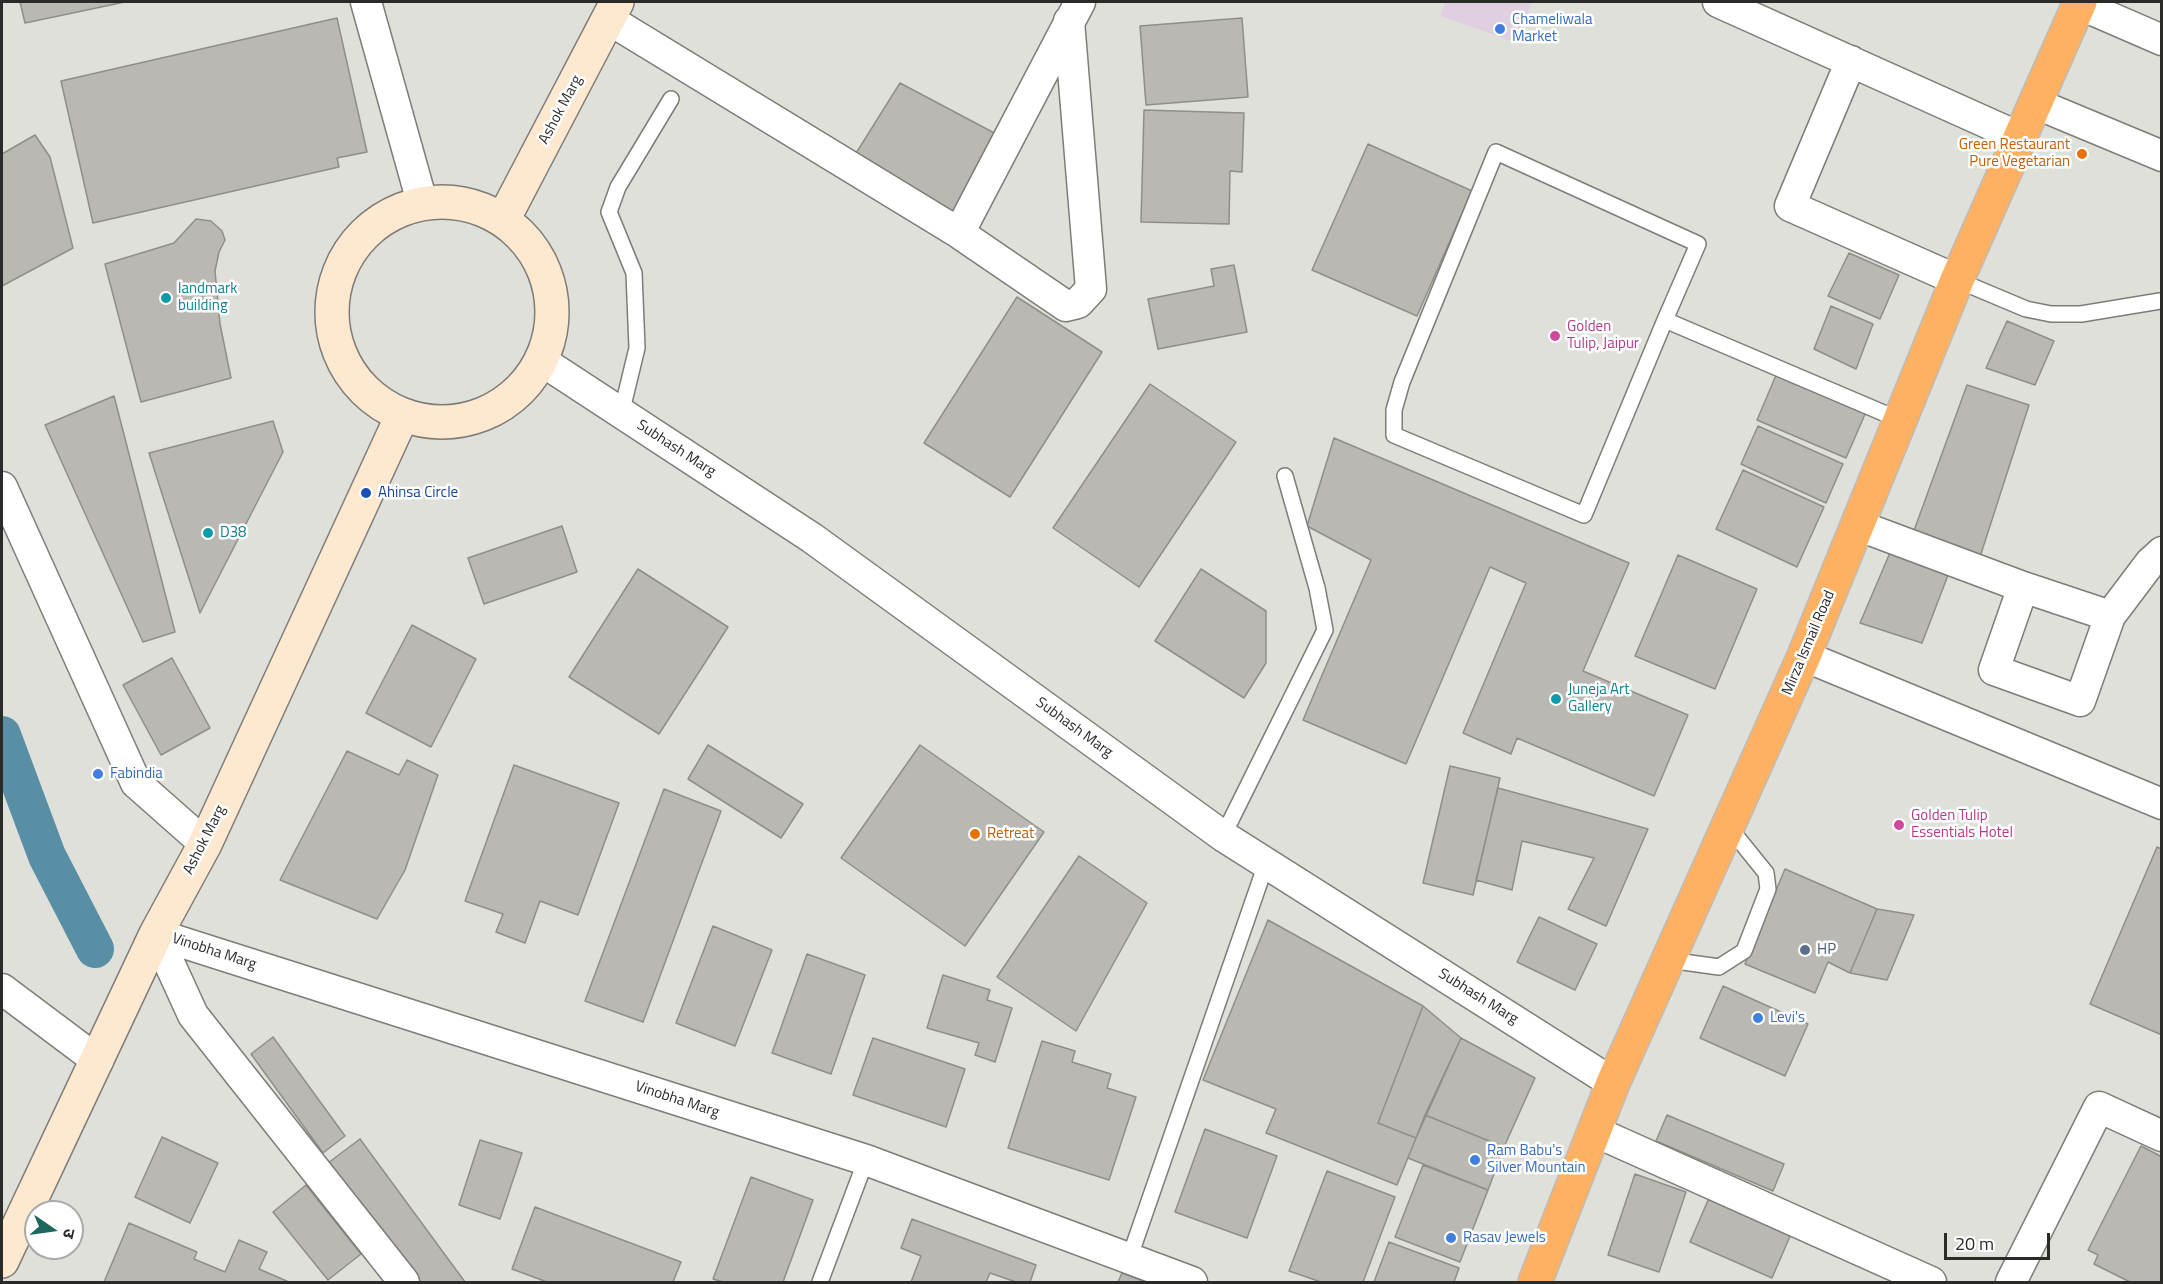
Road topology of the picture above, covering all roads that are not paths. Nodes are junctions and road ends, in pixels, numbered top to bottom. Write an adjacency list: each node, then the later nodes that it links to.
1 (366, 2): 12 (street)
2 (1718, 2): 7 (street)
3 (2079, 3): 6 (street); 9 (highway, Mirza Ismail Road)
4 (613, 10): 13 (street, Ashok Marg); 14 (street)
5 (1075, 11): 14 (street); 14 (street)
6 (2162, 40)
7 (1851, 61): 10 (street); 15 (street)
8 (671, 99): 19 (lane)
9 (2037, 104): 10 (highway, Mirza Ismail Road); 11 (street)
10 (2021, 138): 15 (highway, Mirza Ismail Road)
11 (2162, 156)
12 (422, 202): 13 (street); 20 (street)
13 (504, 218): 18 (street)
14 (959, 233)
15 (1958, 280): 16 (lane); 21 (highway, Mirza Ismail Road)
16 (2160, 301)
17 (1665, 320): 17 (lane); 21 (lane)
18 (542, 361): 19 (street, Subhash Marg); 20 (street)
19 (621, 414): 31 (street, Subhash Marg)
20 (402, 416): 32 (street, Ashok Marg)
21 (1900, 420): 24 (highway, Mirza Ismail Road)
22 (1285, 476): 31 (lane)
23 (2, 487): 32 (street)
24 (1857, 525): 26 (street); 28 (highway, Mirza Ismail Road)
25 (2162, 552): 27 (street)
26 (2023, 587): 27 (street); 27 (street)
27 (2110, 616)
28 (1804, 656): 29 (street); 30 (highway, Mirza Ismail Road)
29 (2162, 804)
30 (1728, 826): 35 (highway, Mirza Ismail Road); 35 (lane)
31 (1223, 836): 33 (street, Subhash Marg)
32 (205, 844): 34 (street, Ashok Marg)
33 (1266, 864): 38 (street, Subhash Marg); 42 (lane)
34 (156, 934): 37 (street, Ashok Marg); 41 (street, Vinobha Marg); 44 (street)
35 (1669, 960): 38 (highway, Mirza Ismail Road)
36 (2, 989): 37 (street)
37 (98, 1061): 43 (street, Ashok Marg)
38 (1613, 1083): 39 (highway, Mirza Ismail Road)
39 (1596, 1132): 47 (highway, Mirza Ismail Road); 48 (street)
40 (2162, 1136): 49 (street)
41 (866, 1160): 42 (street, Vinobha Marg); 45 (lane)
42 (1129, 1259): 46 (street, Vinobha Marg)
43 (2, 1261)
44 (404, 1282)
45 (820, 1282)
46 (1192, 1282)
47 (1535, 1282)
48 (1931, 1282)
49 (2012, 1282)

